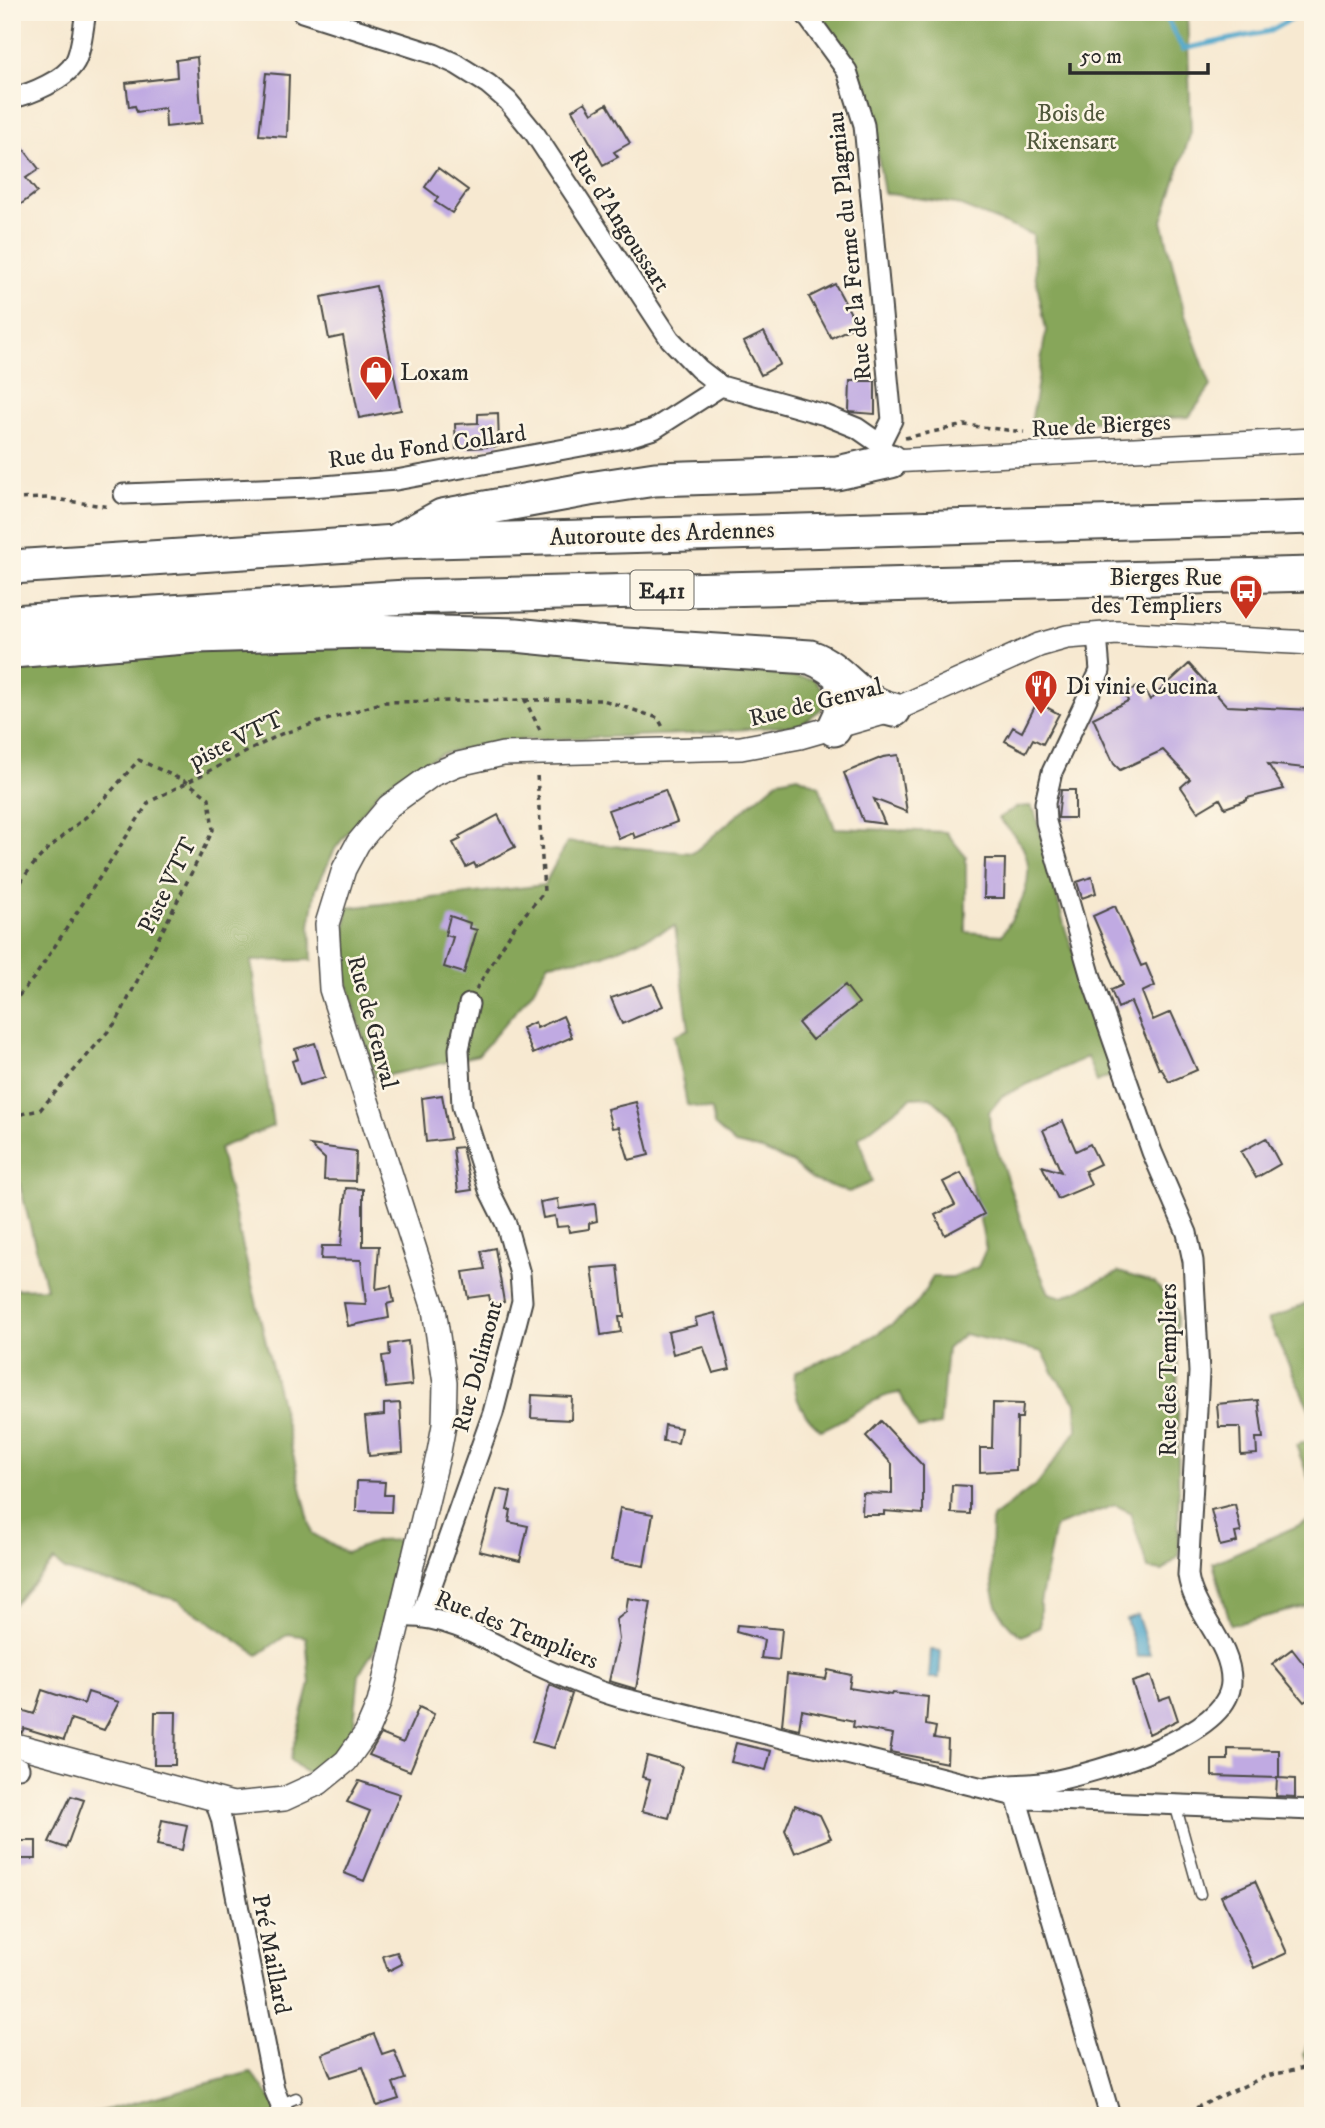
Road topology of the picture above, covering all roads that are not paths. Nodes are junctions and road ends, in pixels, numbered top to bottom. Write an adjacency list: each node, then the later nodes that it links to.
1 (86, 12): 4 (street)
2 (302, 12): 5 (street, Rue d'Angoussart)
3 (804, 12): 7 (street, Rue de la Ferme du Plagniau)
4 (12, 98)
5 (721, 386): 7 (street, Rue d'Angoussart); 8 (street, Rue du Fond Collard)
6 (1313, 440): 7 (street, Rue de Bierges)
7 (886, 453): 10 (highway)
8 (121, 501)
9 (1313, 517): 10 (highway, Autoroute des Ardennes / E411)
10 (396, 542): 11 (highway, Autoroute des Ardennes / E411)
11 (12, 567)
12 (1313, 574): 13 (highway, E411)
13 (12, 622)
14 (1097, 635): 15 (street, Rue de Genval); 18 (street, Rue de Genval); 23 (street, Rue des Templiers)
15 (1313, 643)
16 (12, 651): 17 (highway)
17 (842, 678): 18 (highway); 19 (highway)
18 (894, 710): 19 (street, Rue de Genval)
19 (834, 729): 21 (street, Rue de Genval)
20 (469, 1004): 21 (street, Rue Dolimont)
21 (411, 1616): 23 (street, Rue des Templiers); 25 (street, Rue des Templiers)
22 (12, 1744): 25 (street, Rue des Templiers)
23 (985, 1788): 24 (street, Rue des Templiers)
24 (1016, 1797): 26 (street, Rue des Templiers); 30 (street)
25 (215, 1801): 29 (street, Pré Maillard)
26 (1175, 1804): 27 (street, Rue des Templiers); 28 (lane)
27 (1313, 1810)
28 (1200, 1894)
29 (287, 2106)
30 (1110, 2116)

